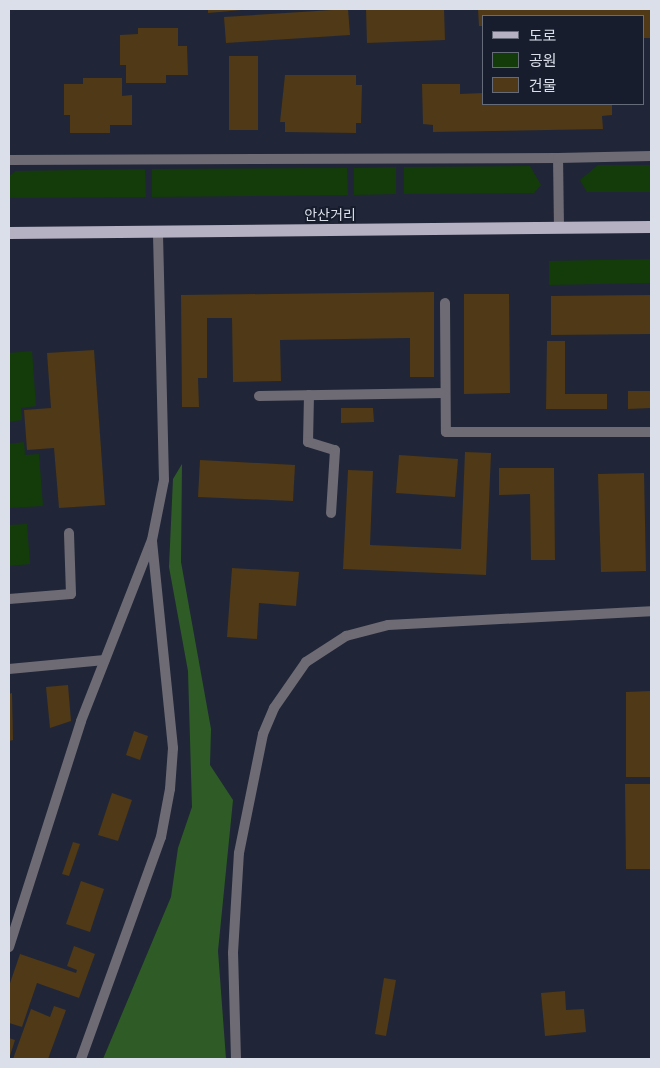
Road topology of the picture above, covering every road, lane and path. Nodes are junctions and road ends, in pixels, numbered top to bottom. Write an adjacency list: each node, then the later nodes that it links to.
1 (651, 156): 2 (street)
2 (558, 158): 3 (street); 5 (street)
3 (9, 160)
4 (651, 227): 5 (main road, 안산거리)
5 (559, 228): 6 (main road, 안산거리)
6 (158, 232): 7 (main road, 안산거리); 15 (street)
7 (9, 233)
8 (445, 302): 9 (street)
9 (446, 394): 11 (street); 12 (street)
10 (259, 396): 11 (street)
11 (309, 396): 13 (street)
12 (651, 432)
13 (331, 514)
14 (69, 533): 16 (street)
15 (152, 540): 18 (street); 21 (street)
16 (9, 598)
17 (651, 611): 22 (street)
18 (105, 660): 19 (street); 20 (street)
19 (9, 669)
20 (9, 947)
21 (81, 1059)
22 (236, 1059)

